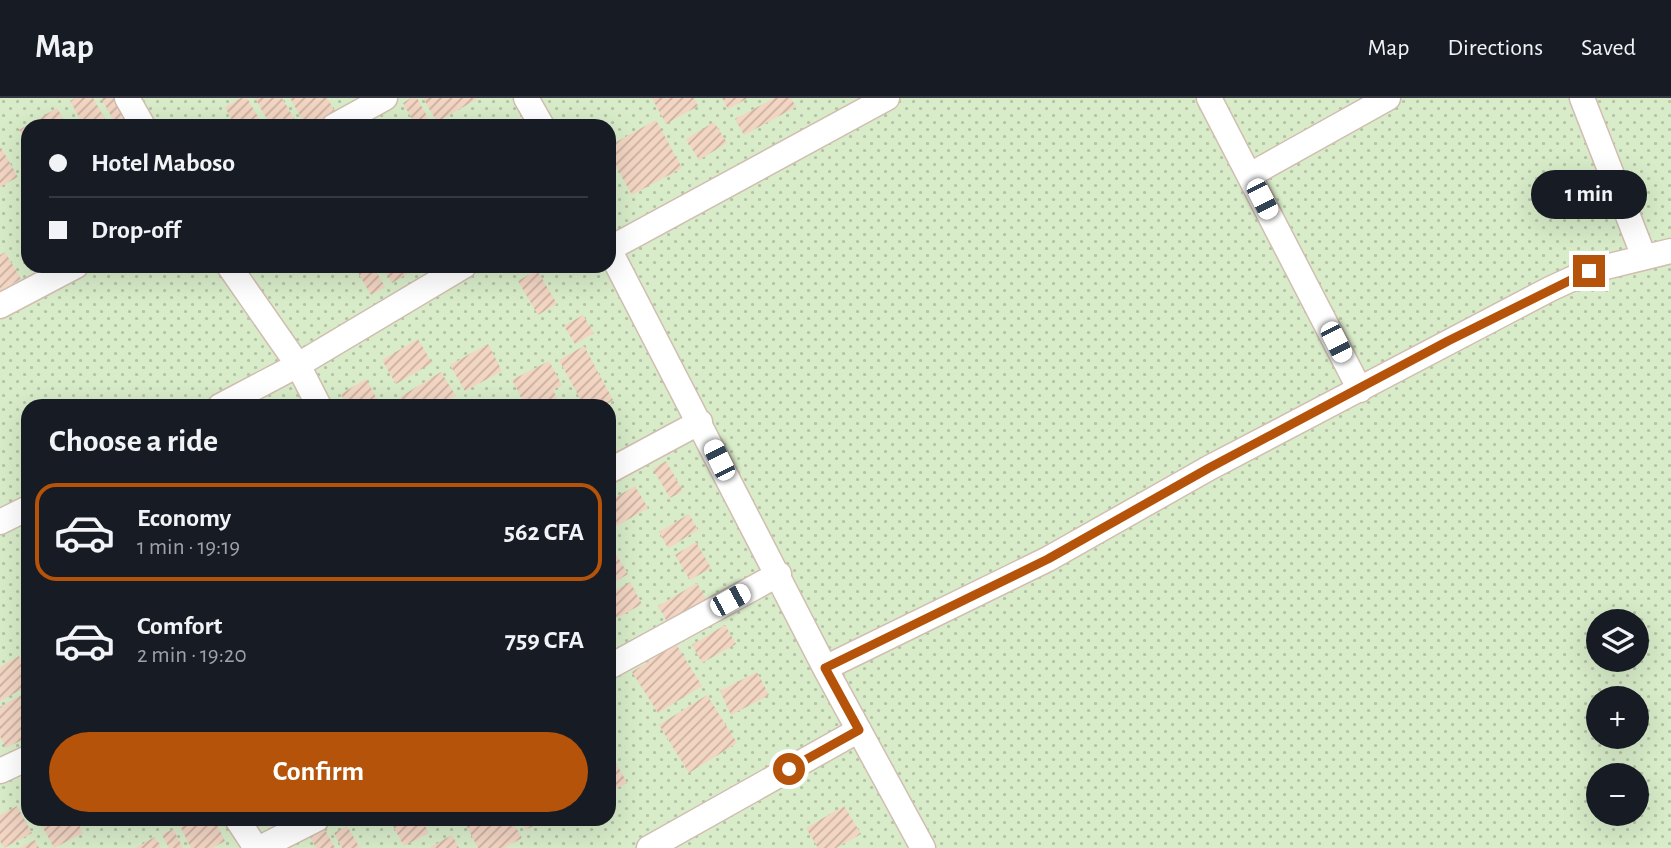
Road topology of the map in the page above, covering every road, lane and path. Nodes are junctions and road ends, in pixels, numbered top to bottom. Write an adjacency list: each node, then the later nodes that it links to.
1 (127, 98): 8 (street)
2 (385, 98): 9 (street)
3 (526, 98): 10 (street)
4 (887, 98): 12 (street)
5 (1209, 98): 11 (street)
6 (1388, 98): 11 (street)
7 (1582, 98): 14 (street)
8 (139, 119)
9 (347, 119)
10 (538, 119)
11 (1250, 175): 21 (street)
12 (616, 245)
13 (1671, 251): 14 (street)
14 (1644, 257): 21 (street)
15 (616, 262): 24 (street)
16 (63, 273): 19 (street)
17 (234, 273): 20 (street)
18 (452, 273): 20 (street)
19 (0, 306)
20 (298, 365): 22 (street); 23 (street)
21 (1360, 390): 30 (street)
22 (233, 399)
23 (315, 399)
24 (700, 422): 25 (street); 28 (street)
25 (616, 467)
26 (21, 512): 27 (street)
27 (0, 522)
28 (779, 573): 29 (street); 30 (street)
29 (616, 663)
30 (825, 668): 31 (street)
31 (859, 730): 37 (street); 38 (street)
32 (21, 761): 33 (street)
33 (0, 771)
34 (242, 826): 36 (street)
35 (303, 826): 36 (street)
36 (258, 848)
37 (649, 848)
38 (923, 848)

